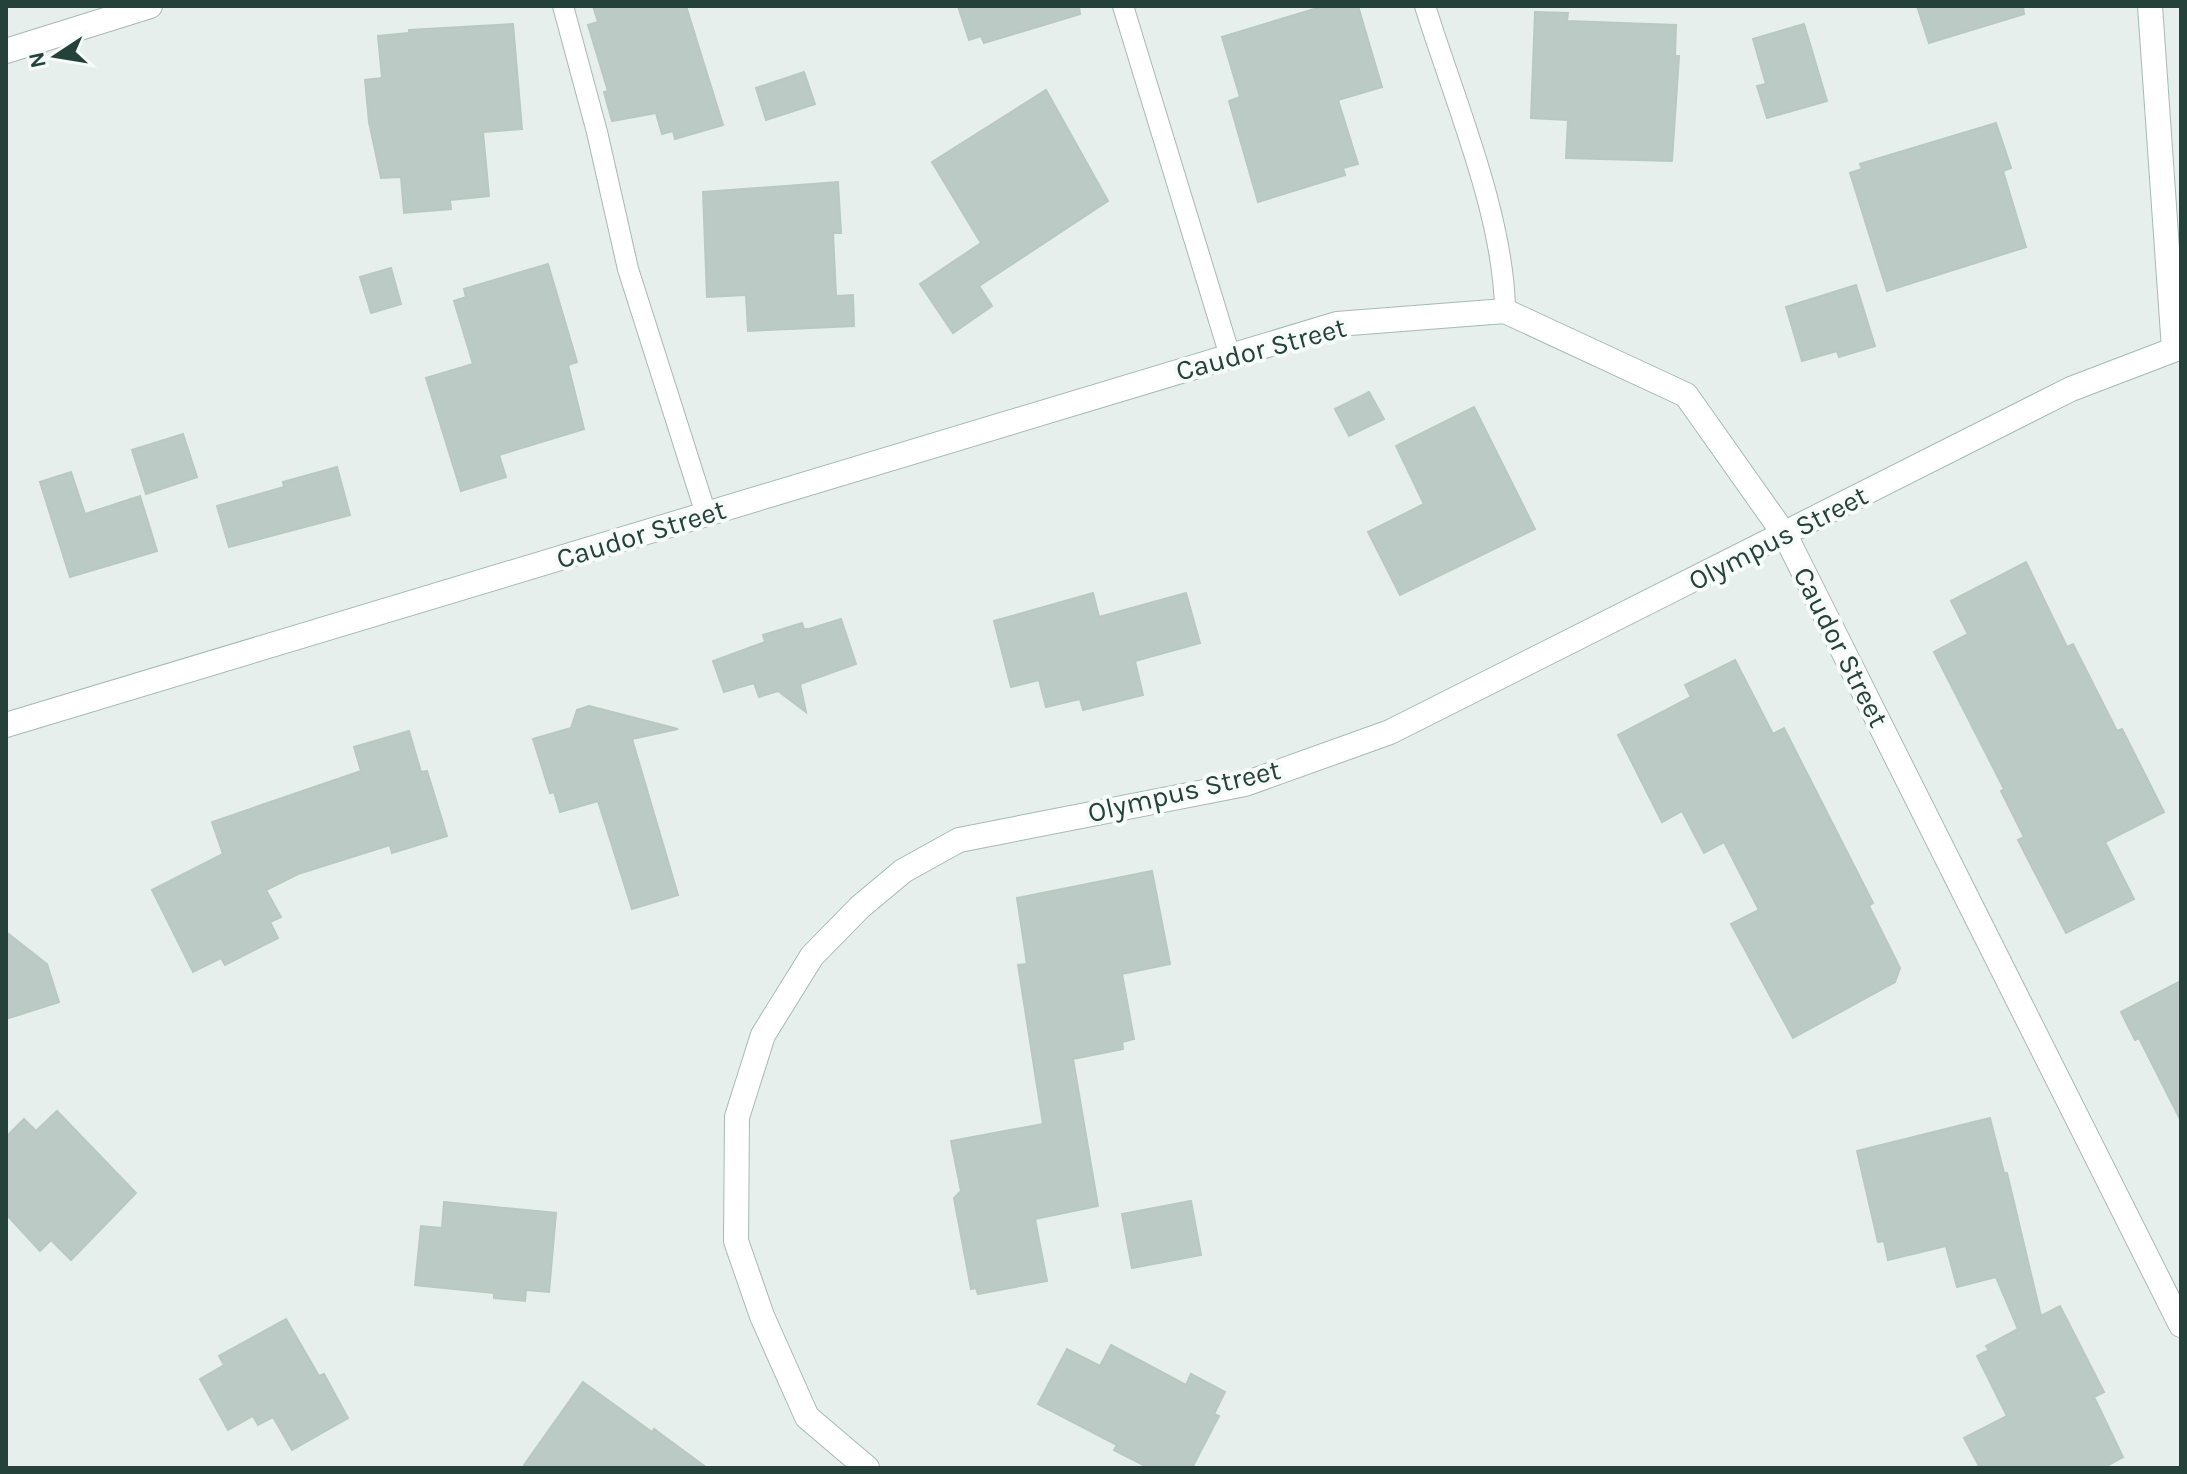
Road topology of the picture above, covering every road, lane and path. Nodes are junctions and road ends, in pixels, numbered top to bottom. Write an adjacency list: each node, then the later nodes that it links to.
1 (150, 6): 6 (street)
2 (563, 6): 10 (lane)
3 (1123, 6): 9 (lane)
4 (1425, 6): 7 (lane)
5 (2150, 6): 8 (street)
6 (6, 51)
7 (1505, 311): 9 (street, Caudor Street); 11 (street, Caudor Street)
8 (2177, 348): 11 (street, Olympus Street)
9 (1230, 356): 10 (street, Caudor Street)
10 (706, 514): 12 (street, Caudor Street)
11 (1785, 535): 13 (street, Caudor Street); 14 (street, Olympus Street)
12 (6, 725)
13 (2181, 1325)
14 (867, 1468)

